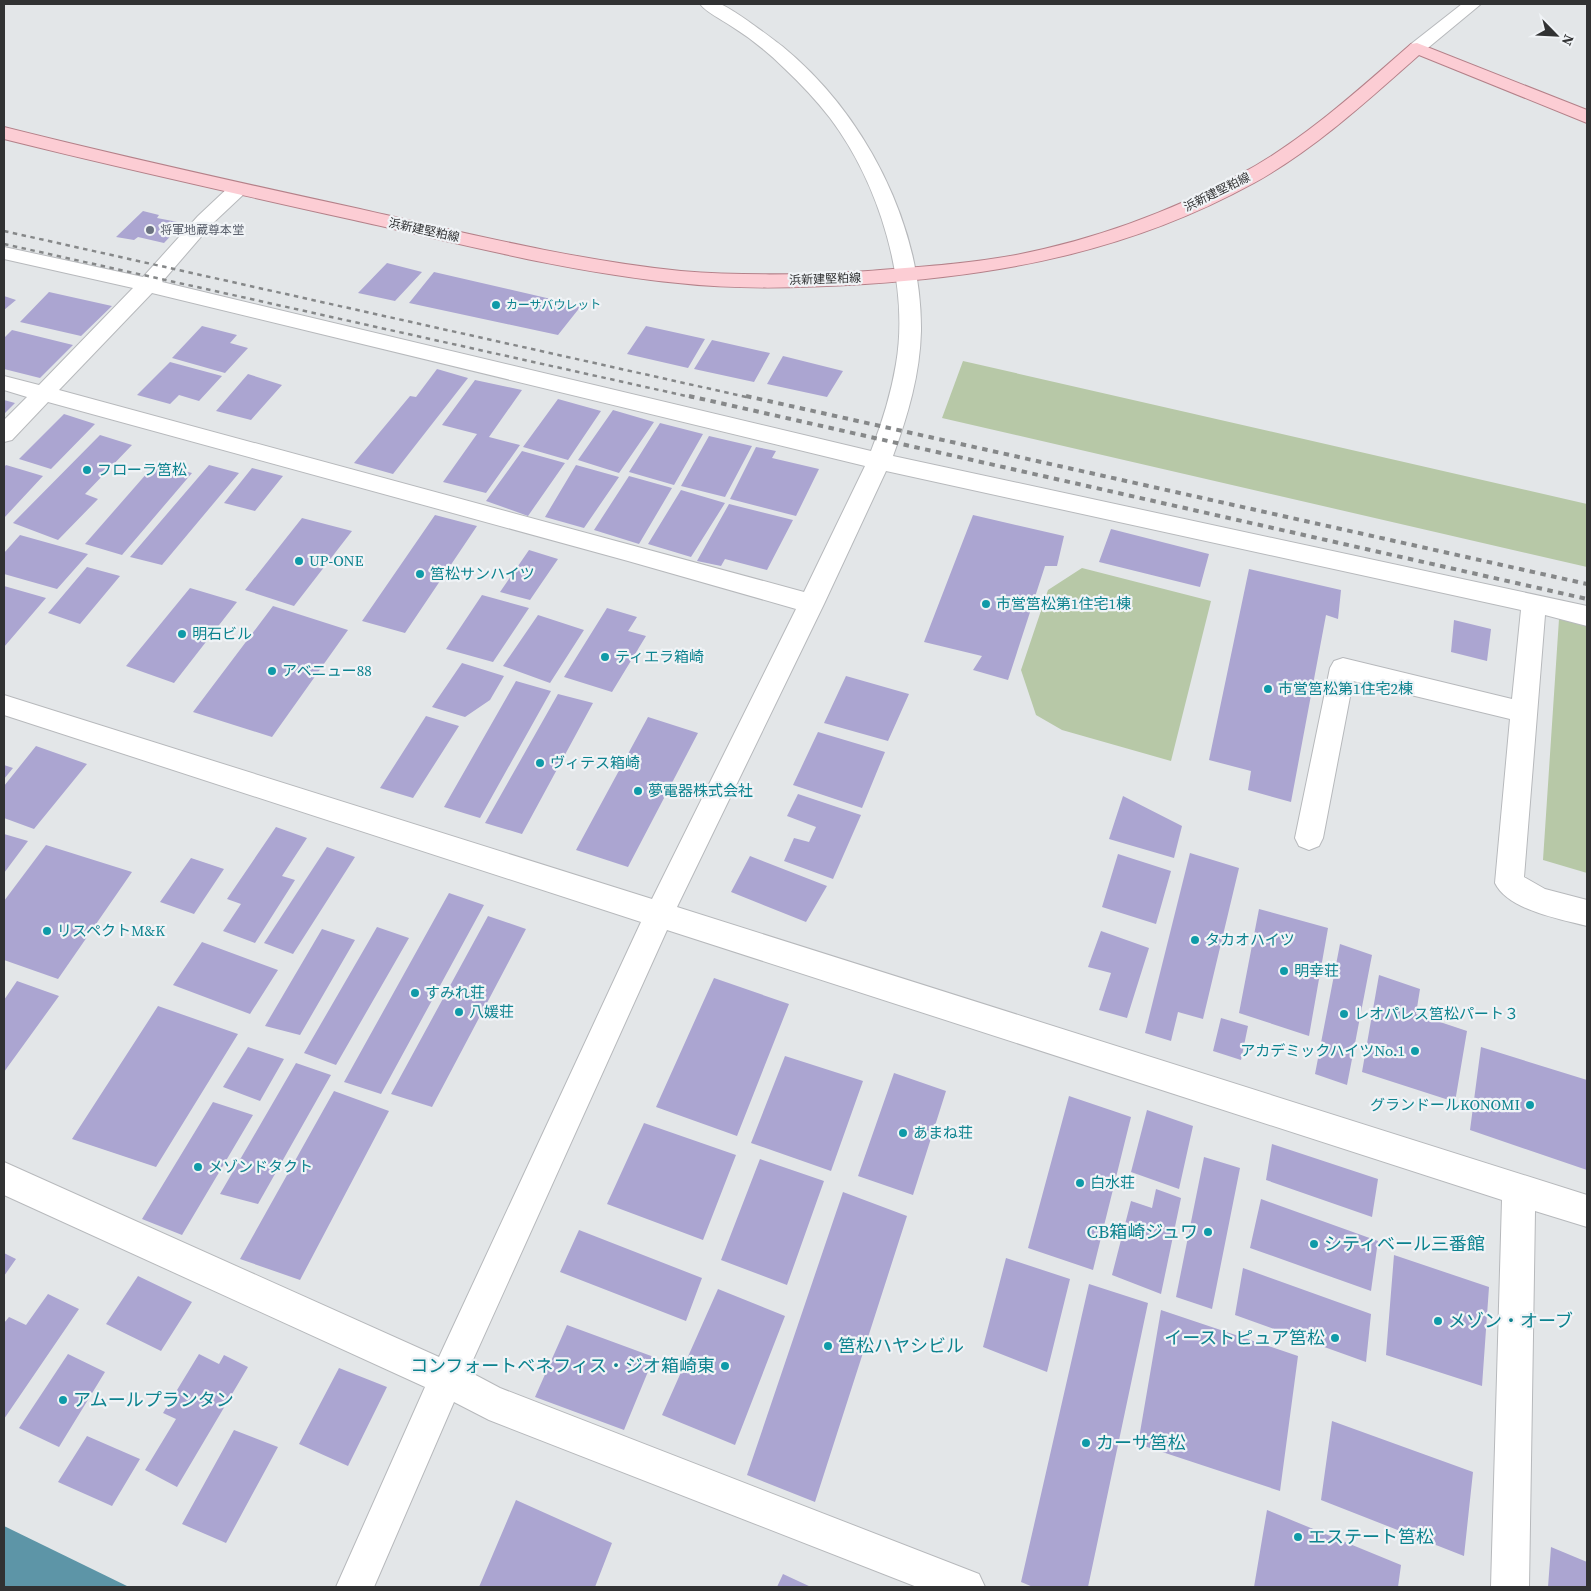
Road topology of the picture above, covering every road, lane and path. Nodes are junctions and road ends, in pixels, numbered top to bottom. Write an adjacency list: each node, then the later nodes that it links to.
1 (709, 4): 8 (street)
2 (1472, 4): 3 (street)
3 (1417, 48): 4 (main road); 8 (main road, 浜新建堅粕線)
4 (1587, 117)
5 (4, 133): 6 (main road, 浜新建堅粕線)
6 (238, 188): 8 (main road, 浜新建堅粕線); 9 (street)
7 (4, 254): 9 (street)
8 (907, 275): 13 (street)
9 (148, 285): 11 (street); 13 (street)
10 (4, 383): 11 (street)
11 (43, 394): 12 (street); 15 (street)
12 (4, 434)
13 (879, 461): 14 (street); 15 (street)
14 (1534, 602): 16 (street); 18 (street)
15 (812, 604): 21 (street)
16 (1587, 616)
17 (4, 706): 21 (street)
18 (1524, 712): 19 (street); 20 (street)
19 (1310, 838)
20 (1587, 913)
21 (660, 914): 23 (street); 25 (street)
22 (4, 1178): 25 (street)
23 (1519, 1190): 24 (street); 28 (street)
24 (1587, 1211)
25 (445, 1378): 26 (street); 27 (street)
26 (355, 1587)
27 (966, 1587)
28 (1510, 1587)

